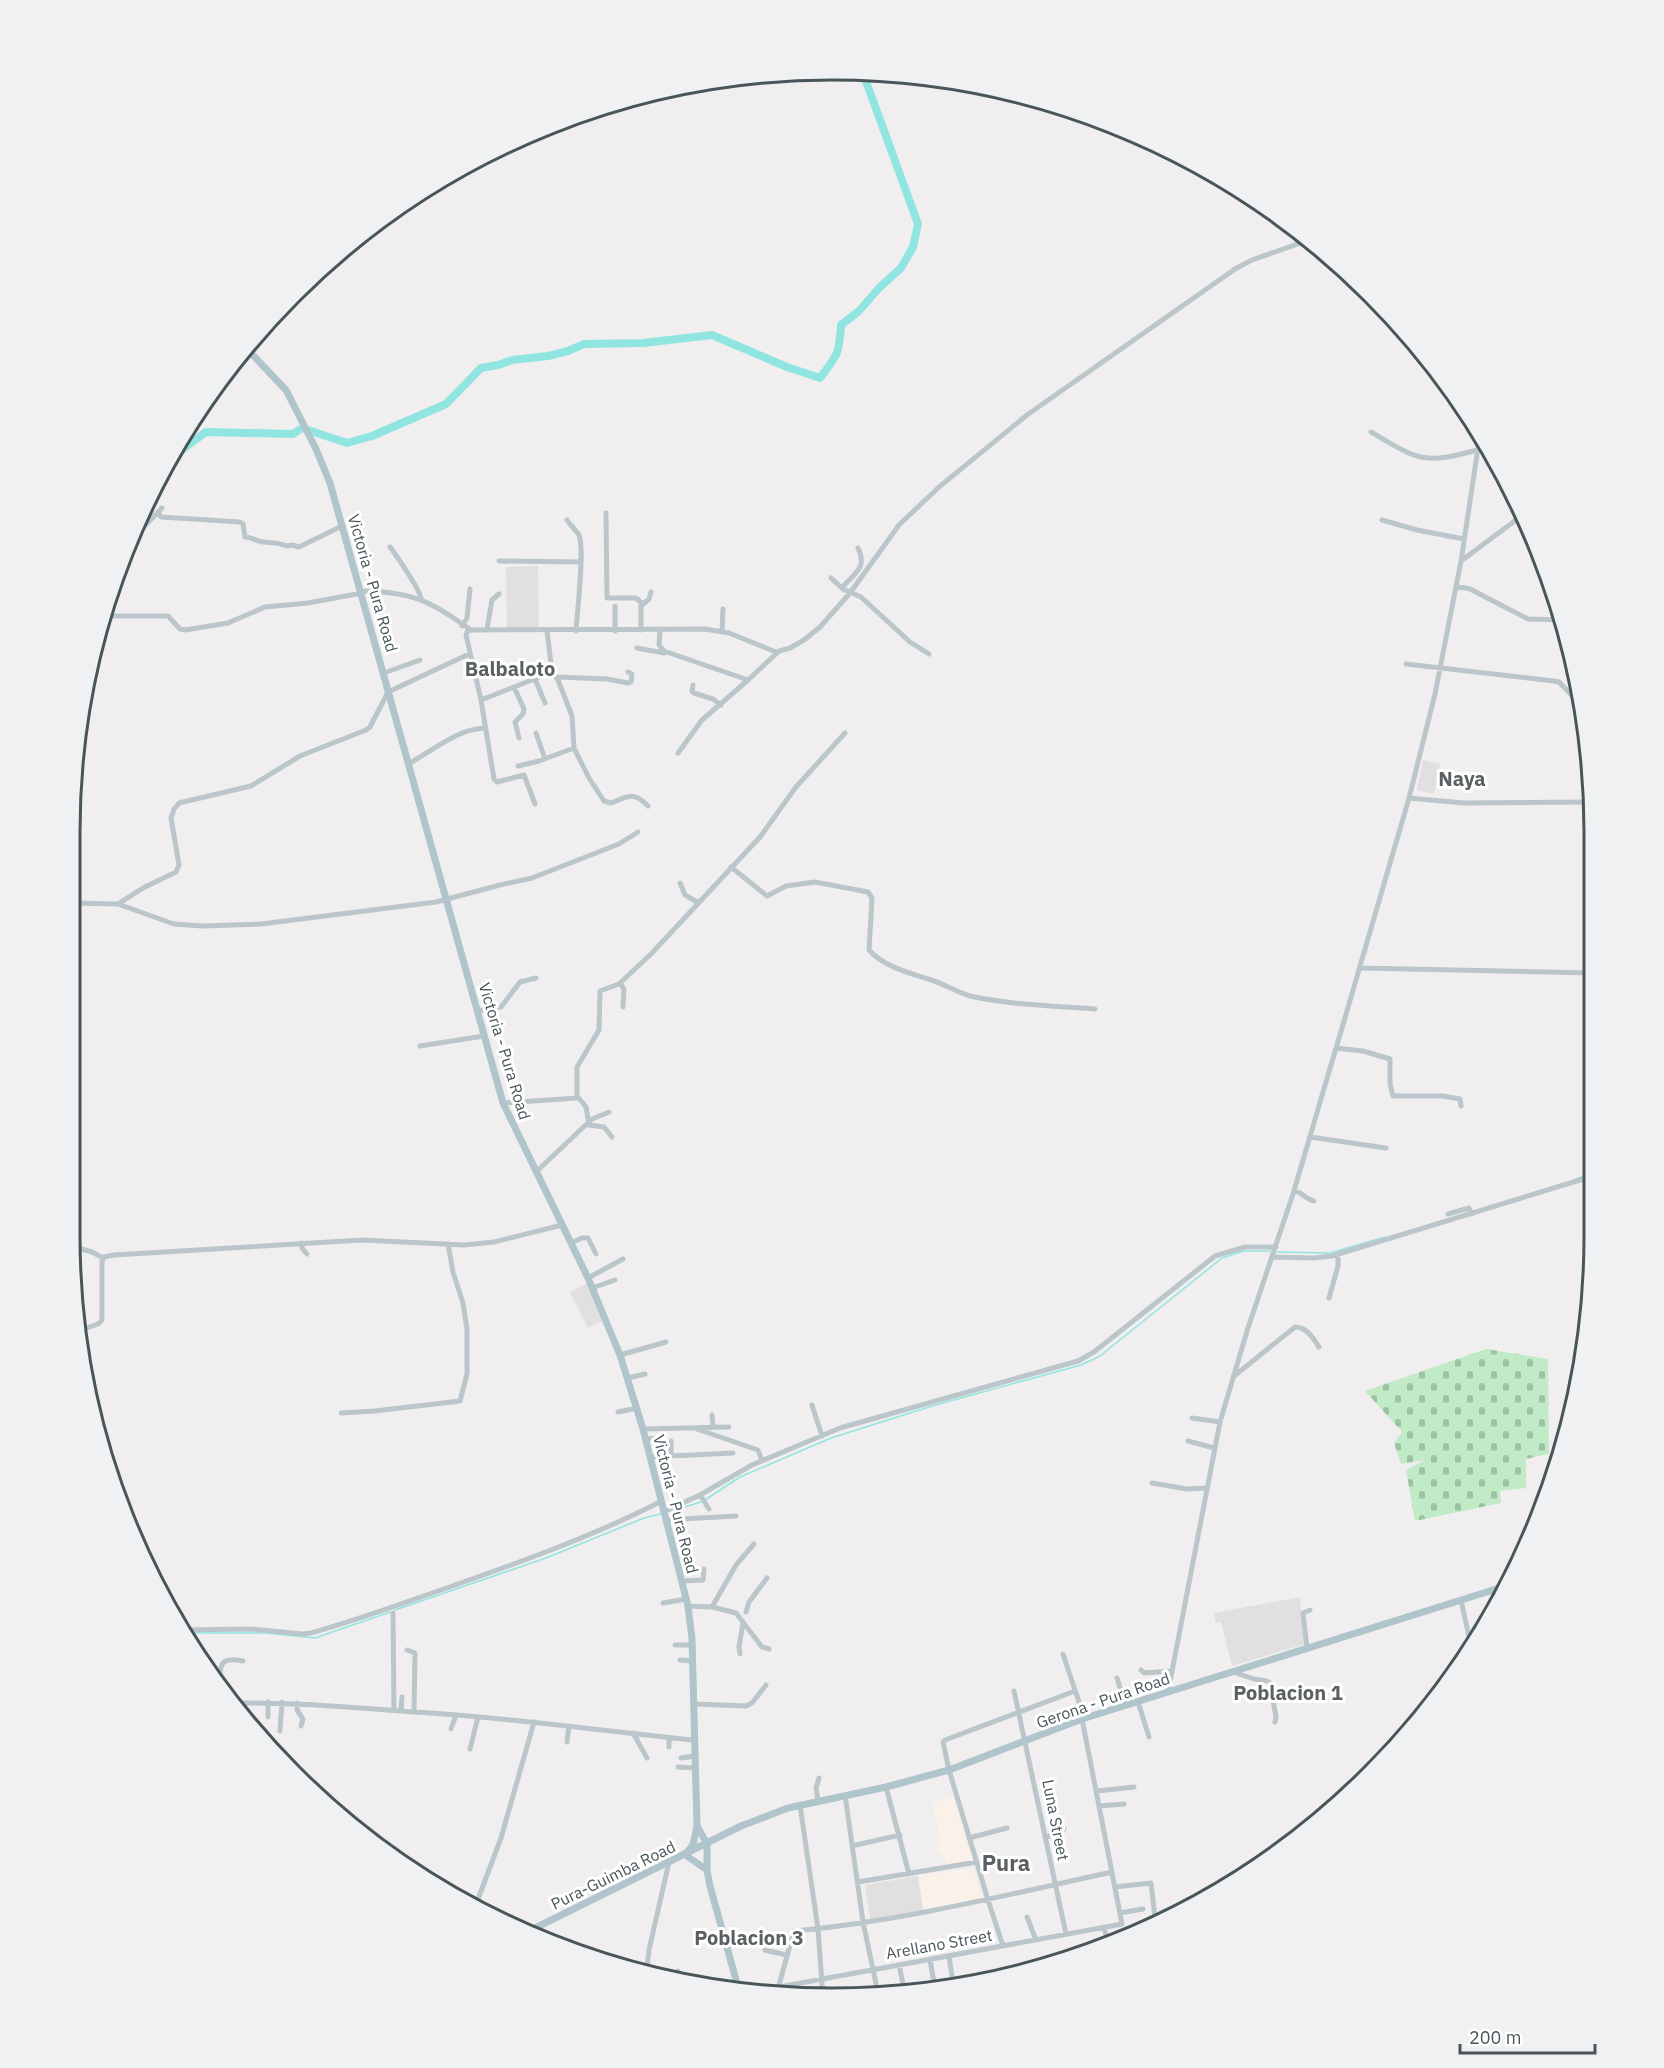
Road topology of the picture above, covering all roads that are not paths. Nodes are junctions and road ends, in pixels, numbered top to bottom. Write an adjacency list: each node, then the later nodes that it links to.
1 (1300, 243): 24 (street)
2 (252, 353): 11 (main road, Victoria - Pura Road)
3 (1371, 432): 5 (street)
4 (1478, 446): 5 (street)
5 (1477, 450): 12 (street)
6 (606, 513): 27 (street)
7 (567, 520): 17 (street)
8 (1382, 520): 12 (street)
9 (1516, 520): 16 (street)
10 (145, 525): 11 (street)
11 (342, 526): 22 (main road, Victoria - Pura Road)
12 (1464, 539): 16 (street)
13 (390, 547): 26 (street)
14 (858, 548): 20 (street)
15 (499, 561): 17 (street)
16 (1461, 561): 19 (street)
17 (581, 562): 37 (street)
18 (831, 578): 20 (street)
19 (1456, 586): 31 (street); 48 (street)
20 (842, 588): 24 (street)
21 (470, 589): 32 (street)
22 (361, 592): 26 (street); 30 (street); 51 (main road, Victoria - Pura Road)
23 (651, 592): 27 (street)
24 (850, 592): 42 (street); 44 (street)
25 (500, 594): 33 (street)
26 (422, 599): 32 (street)
27 (643, 604): 34 (street)
28 (615, 606): 38 (street)
29 (723, 609): 39 (street)
30 (111, 616)
31 (1554, 620)
32 (462, 624): 40 (street)
33 (487, 629): 36 (street); 40 (street)
34 (641, 630): 35 (street); 38 (street)
35 (660, 630): 39 (street); 45 (street)
36 (547, 631): 37 (street); 49 (street)
37 (576, 631): 38 (street)
38 (615, 631)
39 (722, 631): 42 (street)
40 (469, 632): 43 (street)
41 (638, 648): 45 (street)
42 (777, 652): 54 (street)
43 (469, 654): 57 (street); 59 (street)
44 (929, 654)
45 (677, 655): 54 (street)
46 (420, 660): 51 (street)
47 (1406, 664): 48 (street)
48 (1440, 667): 58 (street); 71 (street)
49 (552, 672): 52 (street); 53 (street)
50 (628, 672): 52 (street)
51 (384, 673): 57 (main road, Victoria - Pura Road)
52 (557, 677): 66 (street)
53 (535, 679): 56 (street); 60 (street)
54 (748, 680): 61 (street)
55 (693, 685): 61 (street)
56 (514, 687): 59 (street); 65 (street)
57 (390, 691): 69 (main road, Victoria - Pura Road); 81 (street)
58 (1572, 695)
59 (481, 700): 62 (street)
60 (545, 703)
61 (721, 705): 67 (street)
62 (485, 728): 69 (street); 73 (street)
63 (536, 733): 68 (street)
64 (845, 733): 76 (street)
65 (519, 738)
66 (574, 748): 68 (street); 74 (street)
67 (678, 753)
68 (545, 759): 70 (street)
69 (410, 763): 78 (main road, Victoria - Pura Road)
70 (518, 766)
71 (1408, 798): 72 (street); 82 (street)
72 (1583, 802)
73 (535, 804)
74 (648, 806)
75 (638, 832): 78 (street)
76 (731, 867): 79 (street); 87 (street)
77 (680, 883): 79 (street)
78 (447, 900): 81 (street); 88 (main road, Victoria - Pura Road)
79 (698, 902): 85 (street)
80 (80, 903): 81 (street)
81 (118, 904)
82 (1360, 968): 83 (street); 91 (street)
83 (1584, 973)
84 (536, 978): 88 (street)
85 (620, 983): 86 (street); 92 (street)
86 (623, 1007)
87 (1095, 1009)
88 (477, 1011): 89 (main road, Victoria - Pura Road)
89 (484, 1036): 90 (street); 93 (main road, Victoria - Pura Road)
90 (420, 1046)
91 (1336, 1048): 94 (street); 98 (street)
92 (578, 1097): 93 (street); 96 (street)
93 (503, 1103): 100 (main road, Victoria - Pura Road)
94 (1461, 1106)
95 (609, 1112): 96 (street)
96 (589, 1122): 97 (street); 100 (street)
97 (612, 1137)
98 (1310, 1137): 99 (street); 102 (street)
99 (1386, 1148)
100 (537, 1171): 106 (main road, Victoria - Pura Road)
101 (1584, 1179): 104 (street)
102 (1294, 1191): 103 (street); 110 (street)
103 (1314, 1201)
104 (1471, 1212): 105 (street); 114 (street)
105 (1448, 1214)
106 (562, 1225): 108 (main road, Victoria - Pura Road); 109 (street)
107 (302, 1243): 109 (street); 112 (street); 116 (street)
108 (571, 1243): 113 (street); 118 (main road, Victoria - Pura Road)
109 (448, 1244): 132 (street)
110 (1276, 1247): 115 (street); 140 (street)
111 (80, 1249): 116 (street)
112 (307, 1254)
113 (596, 1254)
114 (1338, 1254): 115 (street); 121 (street)
115 (1273, 1257): 127 (street)
116 (102, 1258): 122 (street)
117 (623, 1259): 118 (street)
118 (588, 1278): 120 (main road, Victoria - Pura Road)
119 (615, 1281): 120 (street)
120 (592, 1288): 125 (main road, Victoria - Pura Road)
121 (1329, 1298)
122 (85, 1328)
123 (666, 1342): 125 (street)
124 (1319, 1347): 127 (street)
125 (620, 1355): 128 (main road, Victoria - Pura Road)
126 (645, 1374): 128 (street)
127 (1233, 1377): 135 (street)
128 (628, 1378): 130 (main road, Victoria - Pura Road)
129 (812, 1405): 140 (street)
130 (636, 1408): 131 (street); 139 (main road, Victoria - Pura Road)
131 (618, 1412)
132 (341, 1413)
133 (712, 1415): 136 (street)
134 (1192, 1418): 135 (street)
135 (1220, 1422): 145 (street)
136 (713, 1427): 137 (street); 138 (street)
137 (729, 1427)
138 (694, 1428): 139 (street); 149 (street)
139 (643, 1429): 142 (main road, Victoria - Pura Road)
140 (822, 1436): 149 (street)
141 (661, 1438): 142 (street)
142 (645, 1439): 148 (main road, Victoria - Pura Road)
143 (671, 1441): 147 (street)
144 (1188, 1441): 145 (street)
145 (1214, 1448): 151 (street)
146 (734, 1453): 147 (street)
147 (671, 1455): 148 (street)
148 (650, 1457): 153 (main road, Victoria - Pura Road)
149 (762, 1461): 152 (street)
150 (1152, 1483): 151 (street)
151 (1207, 1488): 183 (street)
152 (700, 1495): 154 (street); 155 (street)
153 (660, 1502): 155 (main road, Victoria - Pura Road); 170 (street)
154 (709, 1509)
155 (664, 1516): 156 (street); 160 (main road, Victoria - Pura Road)
156 (736, 1516)
157 (754, 1544): 165 (street)
158 (704, 1569): 160 (street)
159 (766, 1578): 168 (street)
160 (681, 1581): 164 (main road, Victoria - Pura Road)
161 (1496, 1589): 162 (main road, Gerona - Pura Road)
162 (1461, 1600): 171 (street); 174 (main road, Gerona - Pura Road)
163 (663, 1603): 164 (street)
164 (687, 1603): 165 (street); 172 (main road, Victoria - Pura Road)
165 (712, 1607): 168 (street)
166 (1310, 1610): 174 (street)
167 (393, 1613): 200 (street)
168 (736, 1613): 169 (street)
169 (743, 1623): 175 (street); 177 (street)
170 (191, 1630)
171 (1469, 1636)
172 (692, 1645): 173 (street); 181 (main road, Victoria - Pura Road)
173 (675, 1646)
174 (1307, 1648): 184 (main road, Gerona - Pura Road)
175 (769, 1649)
176 (407, 1650): 202 (street)
177 (740, 1654)
178 (1063, 1654): 189 (street)
179 (680, 1660): 181 (street)
180 (243, 1661): 185 (street)
181 (693, 1661): 197 (main road, Victoria - Pura Road)
182 (1141, 1670): 183 (street)
183 (1172, 1671): 190 (street)
184 (1232, 1671): 190 (main road, Gerona - Pura Road); 210 (street)
185 (219, 1672)
186 (1117, 1678): 198 (street)
187 (766, 1685): 197 (street)
188 (1014, 1691): 203 (street, Luna Street)
189 (1075, 1691): 203 (street); 208 (street)
190 (1168, 1692): 194 (main road, Gerona - Pura Road)
191 (402, 1697): 201 (street)
192 (268, 1702): 193 (street); 195 (street); 206 (street)
193 (282, 1702): 196 (street); 214 (street)
194 (1138, 1702): 198 (main road, Gerona - Pura Road); 216 (street)
195 (242, 1703)
196 (297, 1703): 200 (street); 211 (street)
197 (694, 1704): 218 (main road, Victoria - Pura Road)
198 (1126, 1706): 208 (main road, Gerona - Pura Road)
199 (442, 1707): 204 (street)
200 (394, 1710): 201 (street)
201 (401, 1711): 202 (street)
202 (414, 1712): 204 (street)
203 (1019, 1712): 219 (street, Luna Street); 228 (street)
204 (444, 1714): 205 (street)
205 (456, 1715): 207 (street); 213 (street)
206 (268, 1717)
207 (478, 1717): 209 (street); 222 (street)
208 (1082, 1719): 219 (main road, Gerona - Pura Road); 232 (street)
209 (534, 1722): 212 (street); 255 (street)
210 (1275, 1722)
211 (301, 1726)
212 (569, 1726): 215 (street); 220 (street)
213 (451, 1730)
214 (280, 1731)
215 (633, 1733): 217 (street); 224 (street)
216 (1149, 1737)
217 (669, 1738): 218 (street); 221 (street)
218 (694, 1740): 223 (main road, Victoria - Pura Road)
219 (1026, 1741): 228 (main road, Gerona - Pura Road); 242 (street, Luna Street)
220 (567, 1742)
221 (669, 1747)
222 (470, 1749)
223 (695, 1756): 225 (street); 227 (main road, Victoria - Pura Road)
224 (647, 1758)
225 (681, 1758)
226 (678, 1767): 227 (street)
227 (695, 1767): 238 (main road, Victoria - Pura Road)
228 (949, 1770): 230 (main road, Gerona - Pura Road); 243 (street)
229 (819, 1778): 234 (street)
230 (886, 1787): 233 (main road, Gerona - Pura Road); 241 (street)
231 (1134, 1787): 232 (street)
232 (1096, 1791): 237 (street)
233 (845, 1795): 234 (main road, Gerona - Pura Road); 245 (street)
234 (818, 1800): 236 (main road, Gerona - Pura Road)
235 (1124, 1804): 237 (street)
236 (800, 1805): 244 (main road, Gerona - Pura Road); 264 (street)
237 (1099, 1806): 250 (street)
238 (697, 1826): 244 (main road, Victoria - Pura Road); 246 (main road)
239 (1007, 1828): 243 (street)
240 (1064, 1830): 242 (street)
241 (900, 1835): 245 (street); 251 (street)
242 (1045, 1837): 253 (street, Luna Street)
243 (969, 1838): 248 (street)
244 (707, 1844): 246 (main road, Pura-Guimba Road); 249 (main road)
245 (852, 1846): 252 (street)
246 (684, 1854): 247 (main road, Pura-Guimba Road); 249 (main road)
247 (669, 1862): 262 (main road, Pura-Guimba Road); 273 (street)
248 (977, 1862): 251 (street); 256 (street)
249 (706, 1870): 278 (main road)
250 (1112, 1872): 253 (street); 254 (street)
251 (909, 1874): 252 (street)
252 (858, 1882): 261 (street)
253 (1055, 1884): 256 (street); 265 (street, Luna Street)
254 (1115, 1887): 258 (street); 259 (street)
255 (478, 1900)
256 (987, 1900): 261 (street); 268 (street)
257 (1143, 1909): 258 (street)
258 (1120, 1913): 263 (street)
259 (1154, 1916)
260 (1027, 1917): 267 (street)
261 (864, 1922): 264 (street); 275 (street)
262 (536, 1927)
263 (1104, 1927): 265 (street, Arellano Street); 266 (street)
264 (818, 1929): 270 (street); 277 (street)
265 (1066, 1934): 267 (street, Arellano Street)
266 (1106, 1936)
267 (1036, 1940): 268 (street, Arellano Street)
268 (1004, 1946): 271 (street, Arellano Street)
269 (765, 1950): 270 (street)
270 (786, 1955): 281 (street)
271 (949, 1956): 272 (street, Arellano Street); 276 (street)
272 (930, 1960): 274 (street, Arellano Street); 279 (street)
273 (647, 1965)
274 (899, 1965): 275 (street, Arellano Street); 280 (street)
275 (873, 1970): 277 (street, Arellano Street); 283 (street)
276 (952, 1978)
277 (821, 1980): 282 (street, Arellano Street); 284 (street)
278 (737, 1982)
279 (934, 1982)
280 (903, 1985)
281 (779, 1987)
282 (787, 1987)
283 (877, 1987)
284 (822, 1988)

